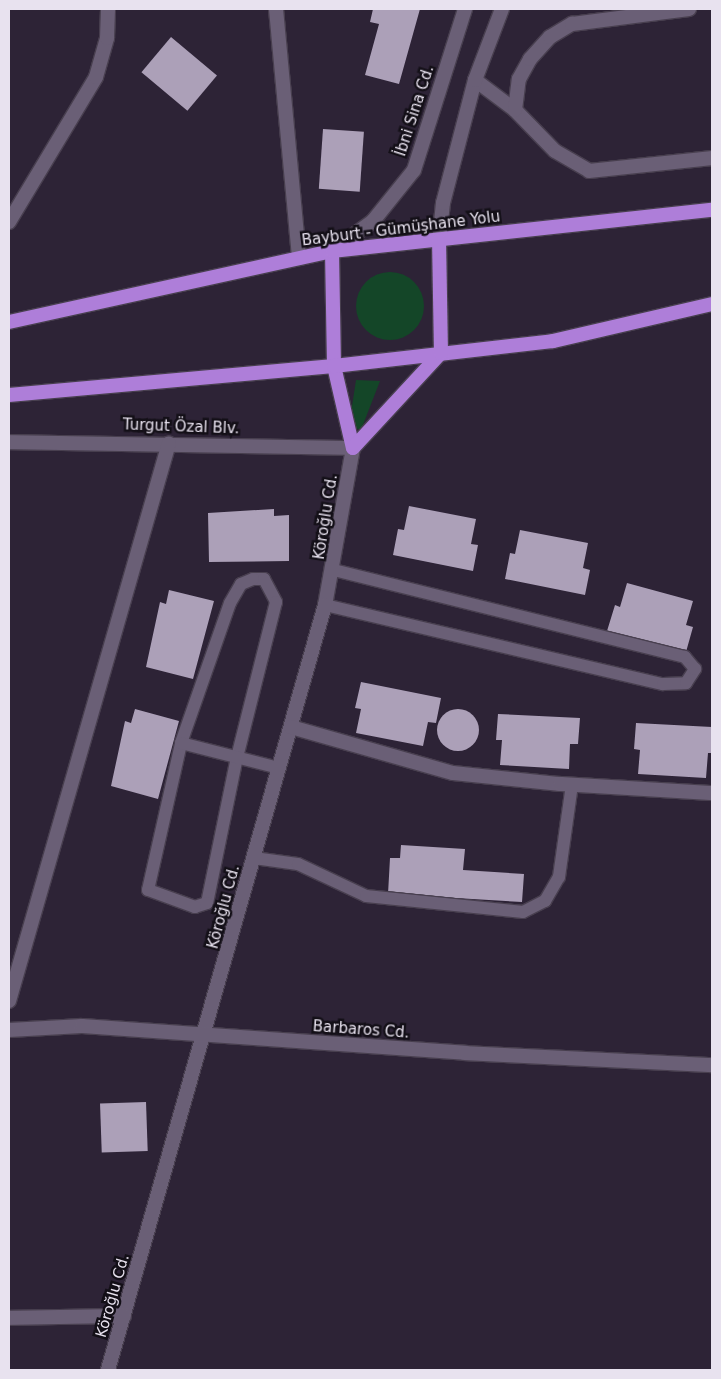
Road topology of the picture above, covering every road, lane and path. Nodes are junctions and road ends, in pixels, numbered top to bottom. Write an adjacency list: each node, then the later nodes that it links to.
1 (108, 9): 10 (street)
2 (276, 9): 13 (street)
3 (465, 9): 12 (street, İbni Sina Cd.)
4 (502, 9): 6 (street)
5 (689, 9): 7 (street)
6 (475, 80): 7 (street); 11 (street)
7 (515, 110): 8 (street)
8 (712, 158)
9 (712, 210): 11 (highway, Bayburt - Gümüşhane Yolu)
10 (9, 222)
11 (439, 241): 12 (highway, Bayburt - Gümüşhane Yolu); 16 (highway)
12 (332, 251): 13 (highway, Bayburt - Gümüşhane Yolu); 17 (highway)
13 (299, 258): 15 (highway, Bayburt - Gümüşhane Yolu)
14 (712, 304): 16 (highway)
15 (9, 322)
16 (441, 353): 17 (highway); 21 (highway)
17 (334, 366): 18 (highway); 21 (highway)
18 (9, 395)
19 (9, 442): 20 (street, Turgut Özal Blv.)
20 (168, 443): 21 (street, Turgut Özal Blv.); 31 (street)
21 (353, 448): 22 (street, Köroğlu Cd.)
22 (334, 570): 23 (street, Köroğlu Cd.); 23 (lane)
23 (325, 605): 24 (street, Köroğlu Cd.)
24 (291, 727): 27 (street, Köroğlu Cd.); 28 (street)
25 (181, 743): 26 (lane); 26 (lane); 26 (lane)
26 (237, 757): 27 (lane)
27 (279, 768): 30 (street, Köroğlu Cd.)
28 (572, 784): 29 (street); 30 (lane)
29 (712, 793)
30 (254, 858): 33 (street, Köroğlu Cd.)
31 (9, 1001)
32 (9, 1030): 33 (street, Barbaros Cd.)
33 (205, 1036): 34 (street, Barbaros Cd.); 35 (street, Köroğlu Cd.)
34 (712, 1065)
35 (124, 1316): 36 (street); 37 (street, Köroğlu Cd.)
36 (9, 1318)
37 (108, 1370)

